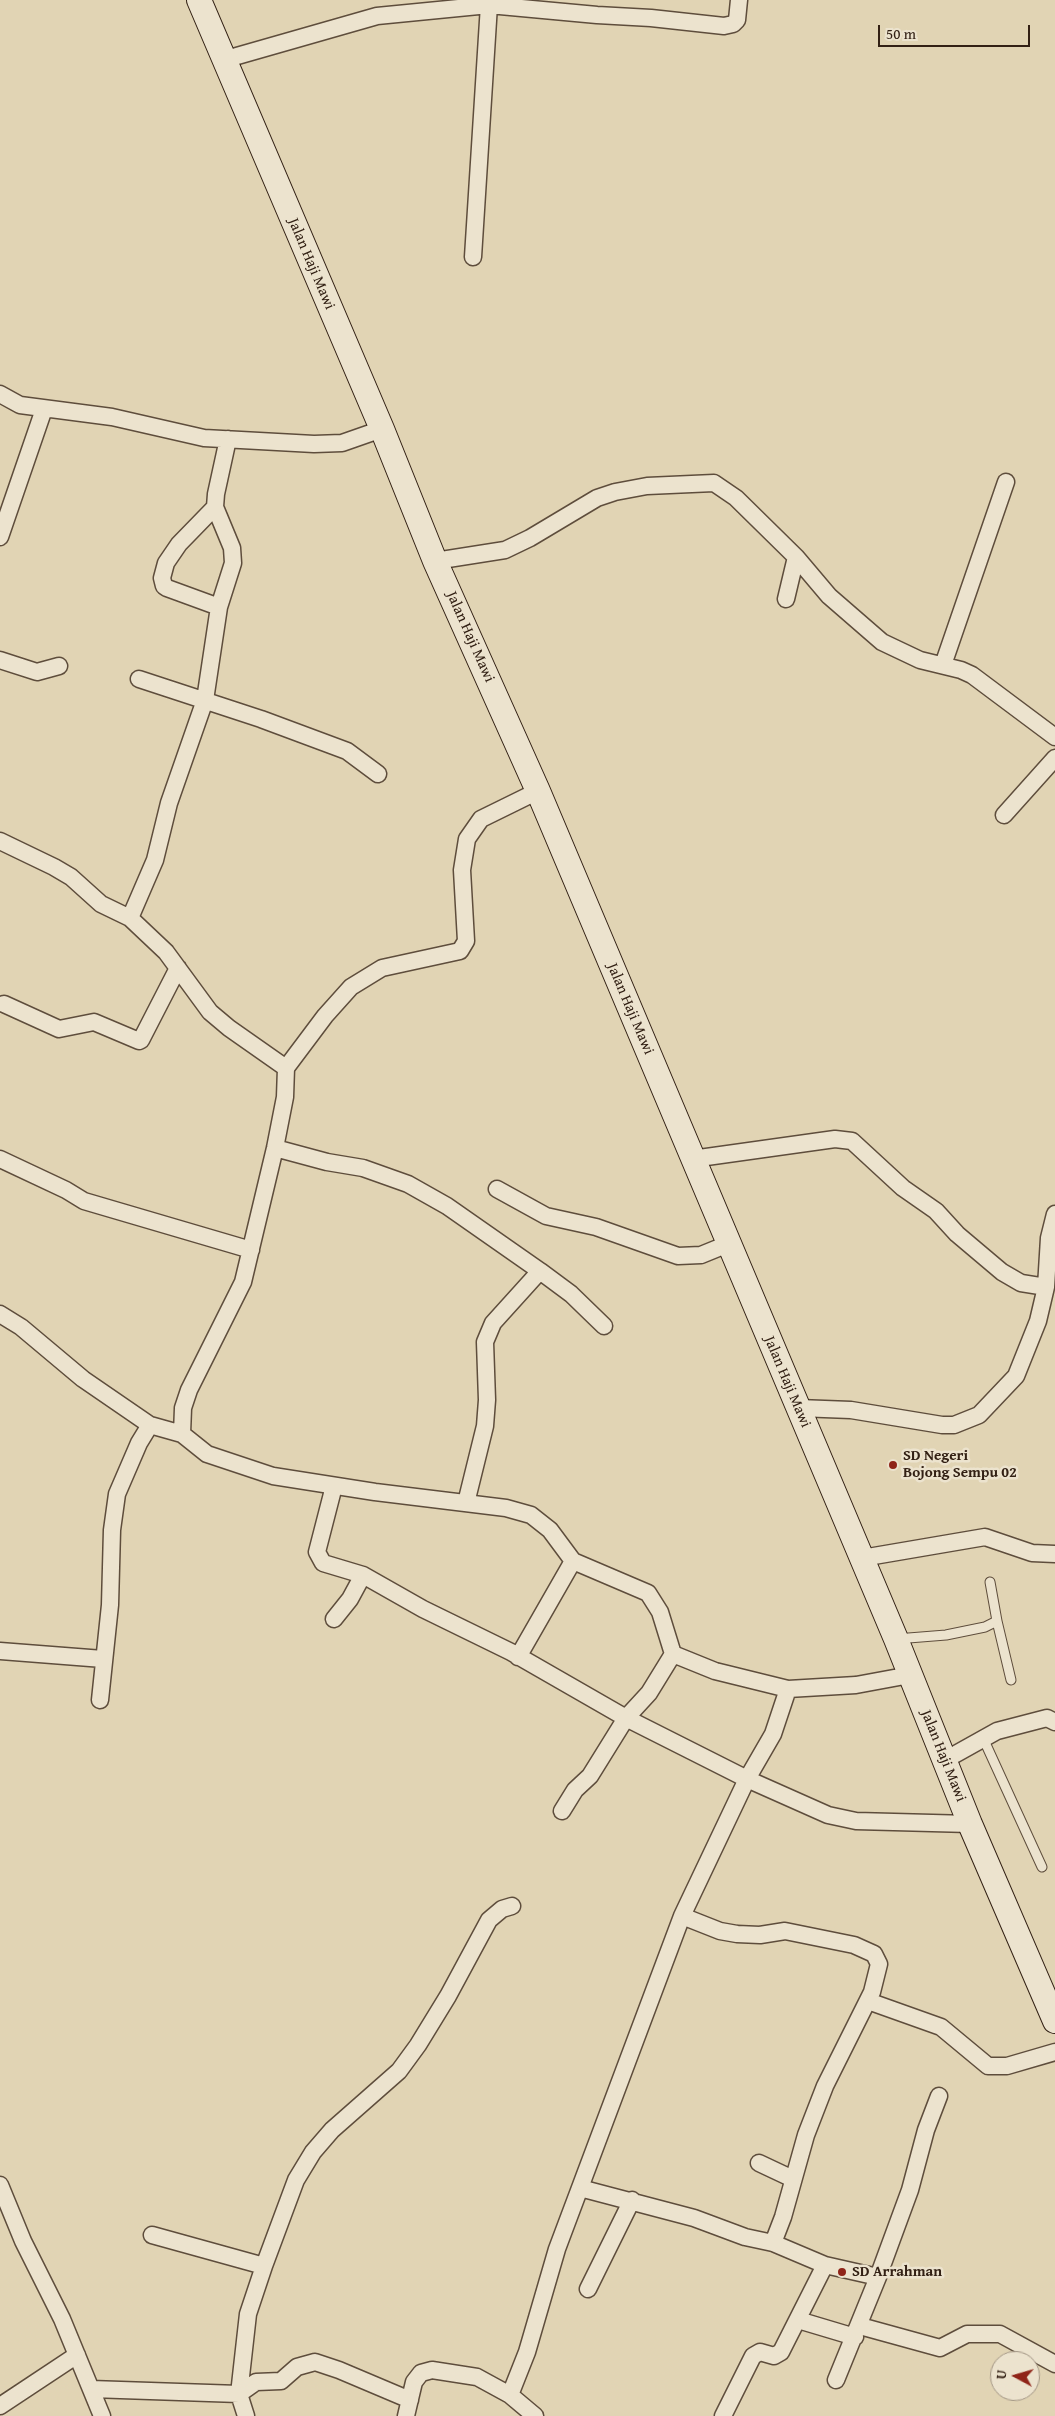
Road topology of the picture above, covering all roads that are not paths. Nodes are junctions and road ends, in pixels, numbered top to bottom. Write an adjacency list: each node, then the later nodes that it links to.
1 (199, 0): 5 (street, Jalan Haji Mawi)
2 (739, 0): 4 (street)
3 (467, 3): 4 (street); 5 (street)
4 (489, 5): 6 (street)
5 (223, 60): 9 (street, Jalan Haji Mawi)
6 (473, 257)
7 (0, 394): 8 (street)
8 (44, 409): 10 (street); 13 (street)
9 (382, 429): 10 (street); 15 (street, Jalan Haji Mawi)
10 (228, 439): 12 (street)
11 (1006, 482): 19 (street)
12 (215, 508): 17 (street); 17 (street)
13 (0, 537)
14 (796, 557): 15 (street); 16 (street); 19 (street)
15 (435, 561): 26 (street, Jalan Haji Mawi)
16 (786, 599)
17 (219, 607): 22 (street)
18 (0, 660): 20 (street)
19 (943, 665): 23 (street)
20 (59, 666)
21 (139, 678): 22 (street)
22 (205, 700): 25 (street); 29 (street)
23 (1054, 734)
24 (1055, 758): 27 (street)
25 (378, 774)
26 (538, 791): 32 (street); 35 (street, Jalan Haji Mawi)
27 (1004, 815)
28 (0, 841): 29 (street)
29 (130, 918): 30 (street)
30 (178, 968): 31 (street); 32 (street)
31 (4, 1004)
32 (286, 1068): 33 (street)
33 (276, 1148): 39 (street); 40 (street)
34 (0, 1159): 39 (street)
35 (692, 1159): 38 (street, Jalan Haji Mawi); 41 (street)
36 (497, 1189): 38 (street)
37 (1055, 1214): 41 (street)
38 (728, 1244): 44 (street, Jalan Haji Mawi)
39 (251, 1250): 46 (street)
40 (540, 1270): 43 (street); 48 (street)
41 (1046, 1288): 44 (street)
42 (0, 1314): 45 (street)
43 (604, 1326)
44 (798, 1408): 50 (street, Jalan Haji Mawi)
45 (150, 1425): 46 (street); 60 (street)
46 (182, 1434): 47 (street)
47 (334, 1486): 48 (street); 52 (street)
48 (466, 1503): 51 (street)
49 (1055, 1554): 50 (street)
50 (862, 1558): 56 (street, Jalan Haji Mawi)
51 (573, 1562): 58 (street); 59 (street)
52 (363, 1575): 54 (street); 59 (street)
53 (990, 1582): 55 (lane)
54 (334, 1619)
55 (997, 1621): 56 (lane); 62 (lane)
56 (896, 1639): 61 (street, Jalan Haji Mawi)
57 (0, 1651): 60 (street)
58 (673, 1654): 63 (street); 65 (street)
59 (518, 1657): 65 (street)
60 (103, 1659): 64 (street)
61 (910, 1675): 63 (street); 68 (street, Jalan Haji Mawi)
62 (1011, 1680)
63 (788, 1689): 69 (street)
64 (100, 1700)
65 (626, 1718): 69 (street); 70 (street)
66 (1055, 1722): 67 (street)
67 (984, 1738): 68 (street); 72 (lane)
68 (945, 1760): 71 (street, Jalan Haji Mawi)
69 (747, 1779): 71 (street); 74 (street)
70 (562, 1811)
71 (970, 1824): 76 (street, Jalan Haji Mawi)
72 (1042, 1867)
73 (512, 1906): 87 (street)
74 (682, 1916): 75 (street); 82 (street)
75 (868, 2001): 77 (street); 80 (street)
76 (1055, 2021)
77 (1055, 2052)
78 (939, 2096): 88 (street)
79 (759, 2163): 80 (street)
80 (793, 2179): 85 (street)
81 (0, 2185): 92 (street)
82 (580, 2188): 83 (street); 97 (street)
83 (632, 2200): 85 (street); 89 (street)
84 (152, 2235): 87 (street)
85 (773, 2243): 86 (street)
86 (825, 2265): 88 (street); 90 (street)
87 (264, 2266): 96 (street)
88 (878, 2277): 91 (street)
89 (588, 2289)
90 (798, 2320): 91 (street); 104 (street)
91 (857, 2331): 93 (street); 94 (street)
92 (77, 2355): 95 (street); 99 (street)
93 (1055, 2364)
94 (836, 2380)
95 (91, 2389): 96 (street); 100 (street)
96 (239, 2394): 98 (street); 101 (street)
97 (510, 2395): 98 (street); 103 (street)
98 (410, 2400): 102 (street)
99 (0, 2406)
100 (102, 2416)
101 (246, 2416)
102 (406, 2416)
103 (535, 2416)
104 (723, 2416)

